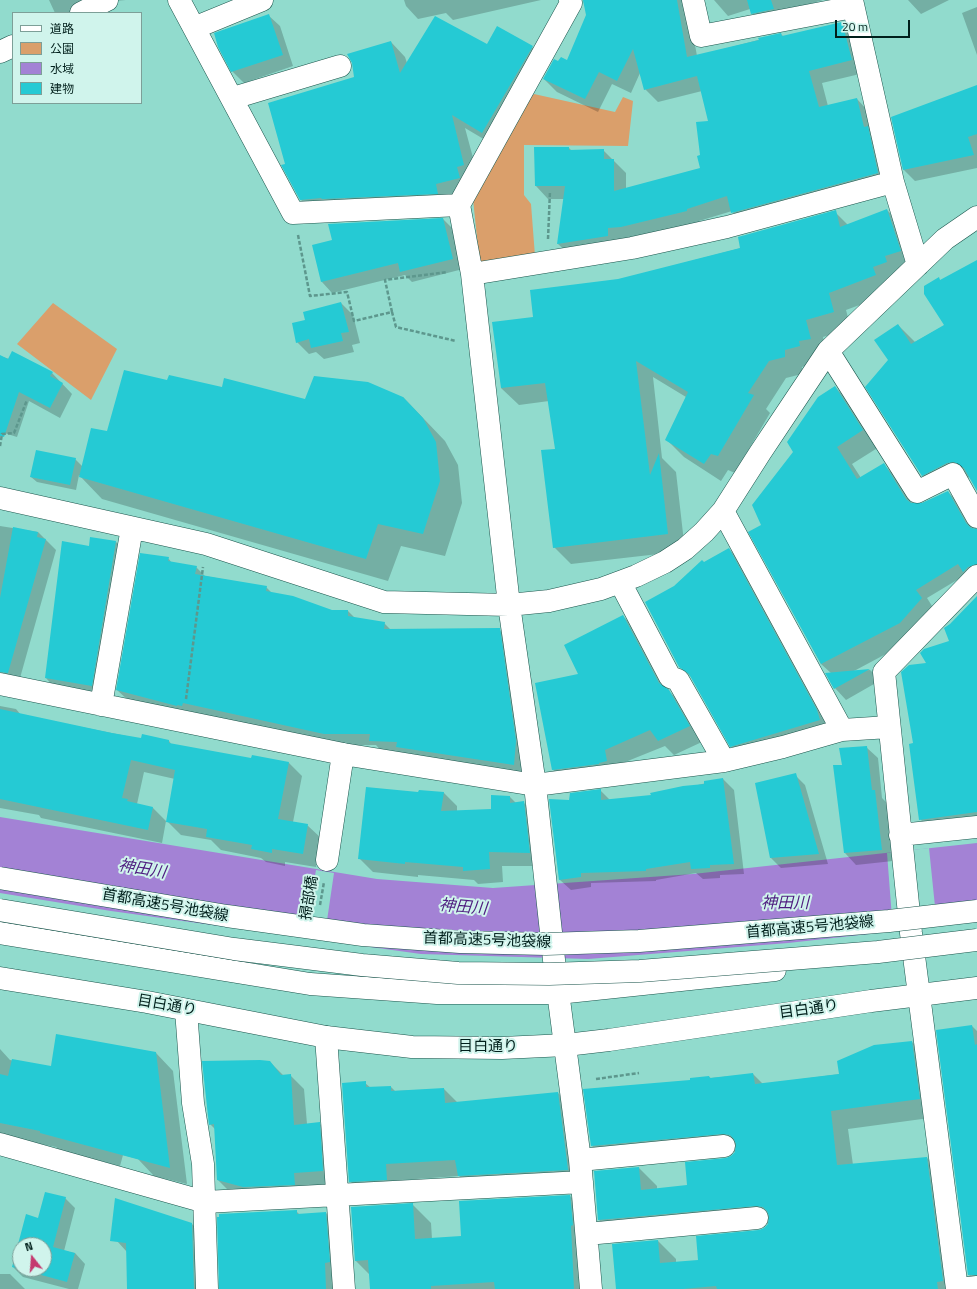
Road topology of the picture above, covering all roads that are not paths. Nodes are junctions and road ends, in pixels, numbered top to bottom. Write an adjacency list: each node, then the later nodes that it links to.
1 (107, 0): 7 (main road)
2 (179, 0): 8 (main road)
3 (262, 0): 8 (main road)
4 (570, 0): 14 (main road)
5 (693, 0): 6 (main road)
6 (852, 4): 13 (main road)
7 (82, 12)
8 (194, 28): 12 (main road)
9 (12, 46): 10 (main road)
10 (0, 52)
11 (340, 66): 12 (main road)
12 (233, 98): 14 (main road)
13 (893, 182): 16 (main road); 17 (main road)
14 (459, 205): 17 (main road)
15 (977, 217): 16 (main road)
16 (918, 265): 18 (main road)
17 (472, 271): 25 (main road)
18 (828, 352): 20 (main road); 21 (main road)
19 (0, 498): 22 (main road)
20 (723, 511): 24 (main road); 29 (main road)
21 (977, 517)
22 (132, 528): 25 (main road); 27 (main road)
23 (977, 576): 28 (main road)
24 (620, 582): 25 (main road); 31 (main road)
25 (509, 605): 32 (main road)
26 (0, 684): 27 (main road)
27 (101, 705): 30 (main road)
28 (890, 727): 29 (main road); 34 (main road)
29 (842, 730): 31 (main road)
30 (343, 754): 32 (main road); 35 (main road)
31 (724, 761): 32 (main road)
32 (535, 785): 45 (main road)
33 (977, 827): 34 (main road)
34 (900, 840): 42 (main road)
35 (327, 860)
36 (0, 878): 38 (main road, 首都高速5号池袋線, bridge)
37 (0, 910): 40 (main road, 首都高速5号池袋線, bridge)
38 (977, 911)
39 (0, 933): 45 (main road)
40 (977, 940)
41 (977, 946): 42 (main road)
42 (913, 954): 45 (main road); 46 (main road)
43 (0, 978): 47 (main road, 目白通り)
44 (977, 988): 46 (main road, 目白通り)
45 (558, 993): 49 (main road)
46 (918, 995): 49 (main road, 目白通り); 62 (main road)
47 (186, 1010): 48 (main road, 目白通り); 55 (main road)
48 (326, 1037): 49 (main road, 目白通り); 54 (main road)
49 (566, 1044): 52 (main road)
50 (0, 1144): 55 (main road)
51 (724, 1146): 52 (main road)
52 (580, 1160): 53 (main road)
53 (582, 1182): 54 (main road); 57 (main road)
54 (336, 1195): 55 (main road); 60 (main road)
55 (205, 1202): 59 (main road)
56 (757, 1218): 57 (main road)
57 (587, 1234): 61 (main road)
58 (977, 1287): 62 (main road)
59 (207, 1289)
60 (344, 1289)
61 (591, 1289)
62 (958, 1289)

